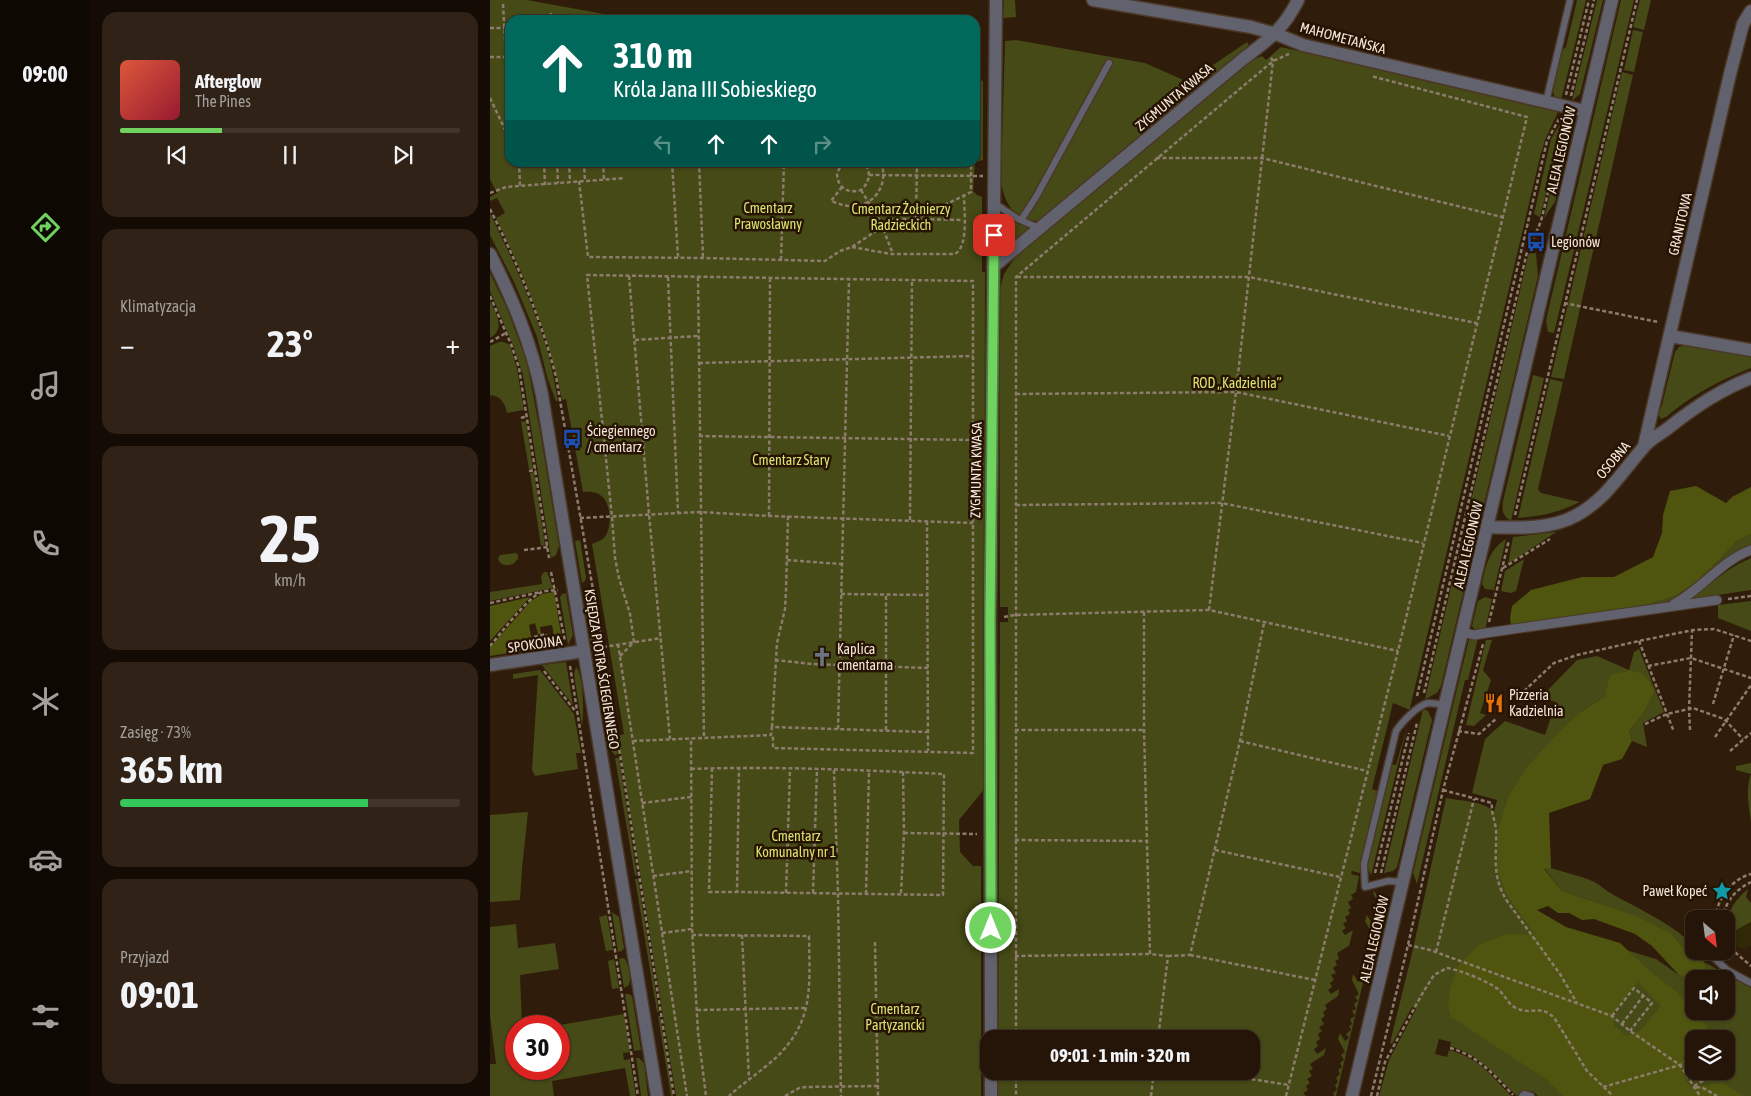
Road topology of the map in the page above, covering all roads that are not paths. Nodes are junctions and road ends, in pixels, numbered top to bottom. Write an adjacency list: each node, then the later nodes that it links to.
1 (996, 0): 11 (street)
2 (1093, 0): 7 (street, MAHOMETAŃSKA)
3 (1298, 0): 7 (street, ZYGMUNTA KWASA)
4 (1570, 0): 9 (lane)
5 (1612, 0): 10 (street, ALEJA LEGIONÓW)
6 (1751, 11): 16 (street, GRANITOWA)
7 (1276, 34): 9 (street, MAHOMETAŃSKA); 13 (street, ZYGMUNTA KWASA)
8 (1109, 63): 12 (lane)
9 (1546, 102): 10 (street, MAHOMETAŃSKA)
10 (1585, 111): 20 (street, ALEJA LEGIONÓW)
11 (994, 203): 12 (lane); 15 (street)
12 (1021, 220): 13 (lane)
13 (1040, 228): 15 (street, ZYGMUNTA KWASA)
14 (490, 254): 25 (street, KSIĘDZA PIOTRA ŚCIEGIENNEGO)
15 (994, 267): 31 (street, ZYGMUNTA KWASA)
16 (1671, 331): 17 (street); 19 (street, GRANITOWA)
17 (1751, 350)
18 (1751, 378): 19 (street, OSOBNA)
19 (1644, 446): 20 (street, OSOBNA)
20 (1487, 527): 24 (street, ALEJA LEGIONÓW)
21 (1751, 550): 23 (street)
22 (1717, 600): 23 (street)
23 (1668, 607): 24 (street)
24 (1462, 632): 27 (street, ALEJA LEGIONÓW)
25 (584, 651): 26 (street, SPOKOJNA); 33 (street, KSIĘDZA PIOTRA ŚCIEGIENNEGO)
26 (490, 666)
27 (1445, 705): 28 (street, ALEJA LEGIONÓW); 28 (lane)
28 (1403, 882): 35 (street, ALEJA LEGIONÓW)
29 (1716, 960): 30 (lane)
30 (1751, 983)
31 (991, 1030)
32 (991, 1080): 34 (street)
33 (656, 1096)
34 (991, 1096)
35 (1352, 1096)
36 (1522, 1096): 37 (lane)
37 (1532, 1096)

